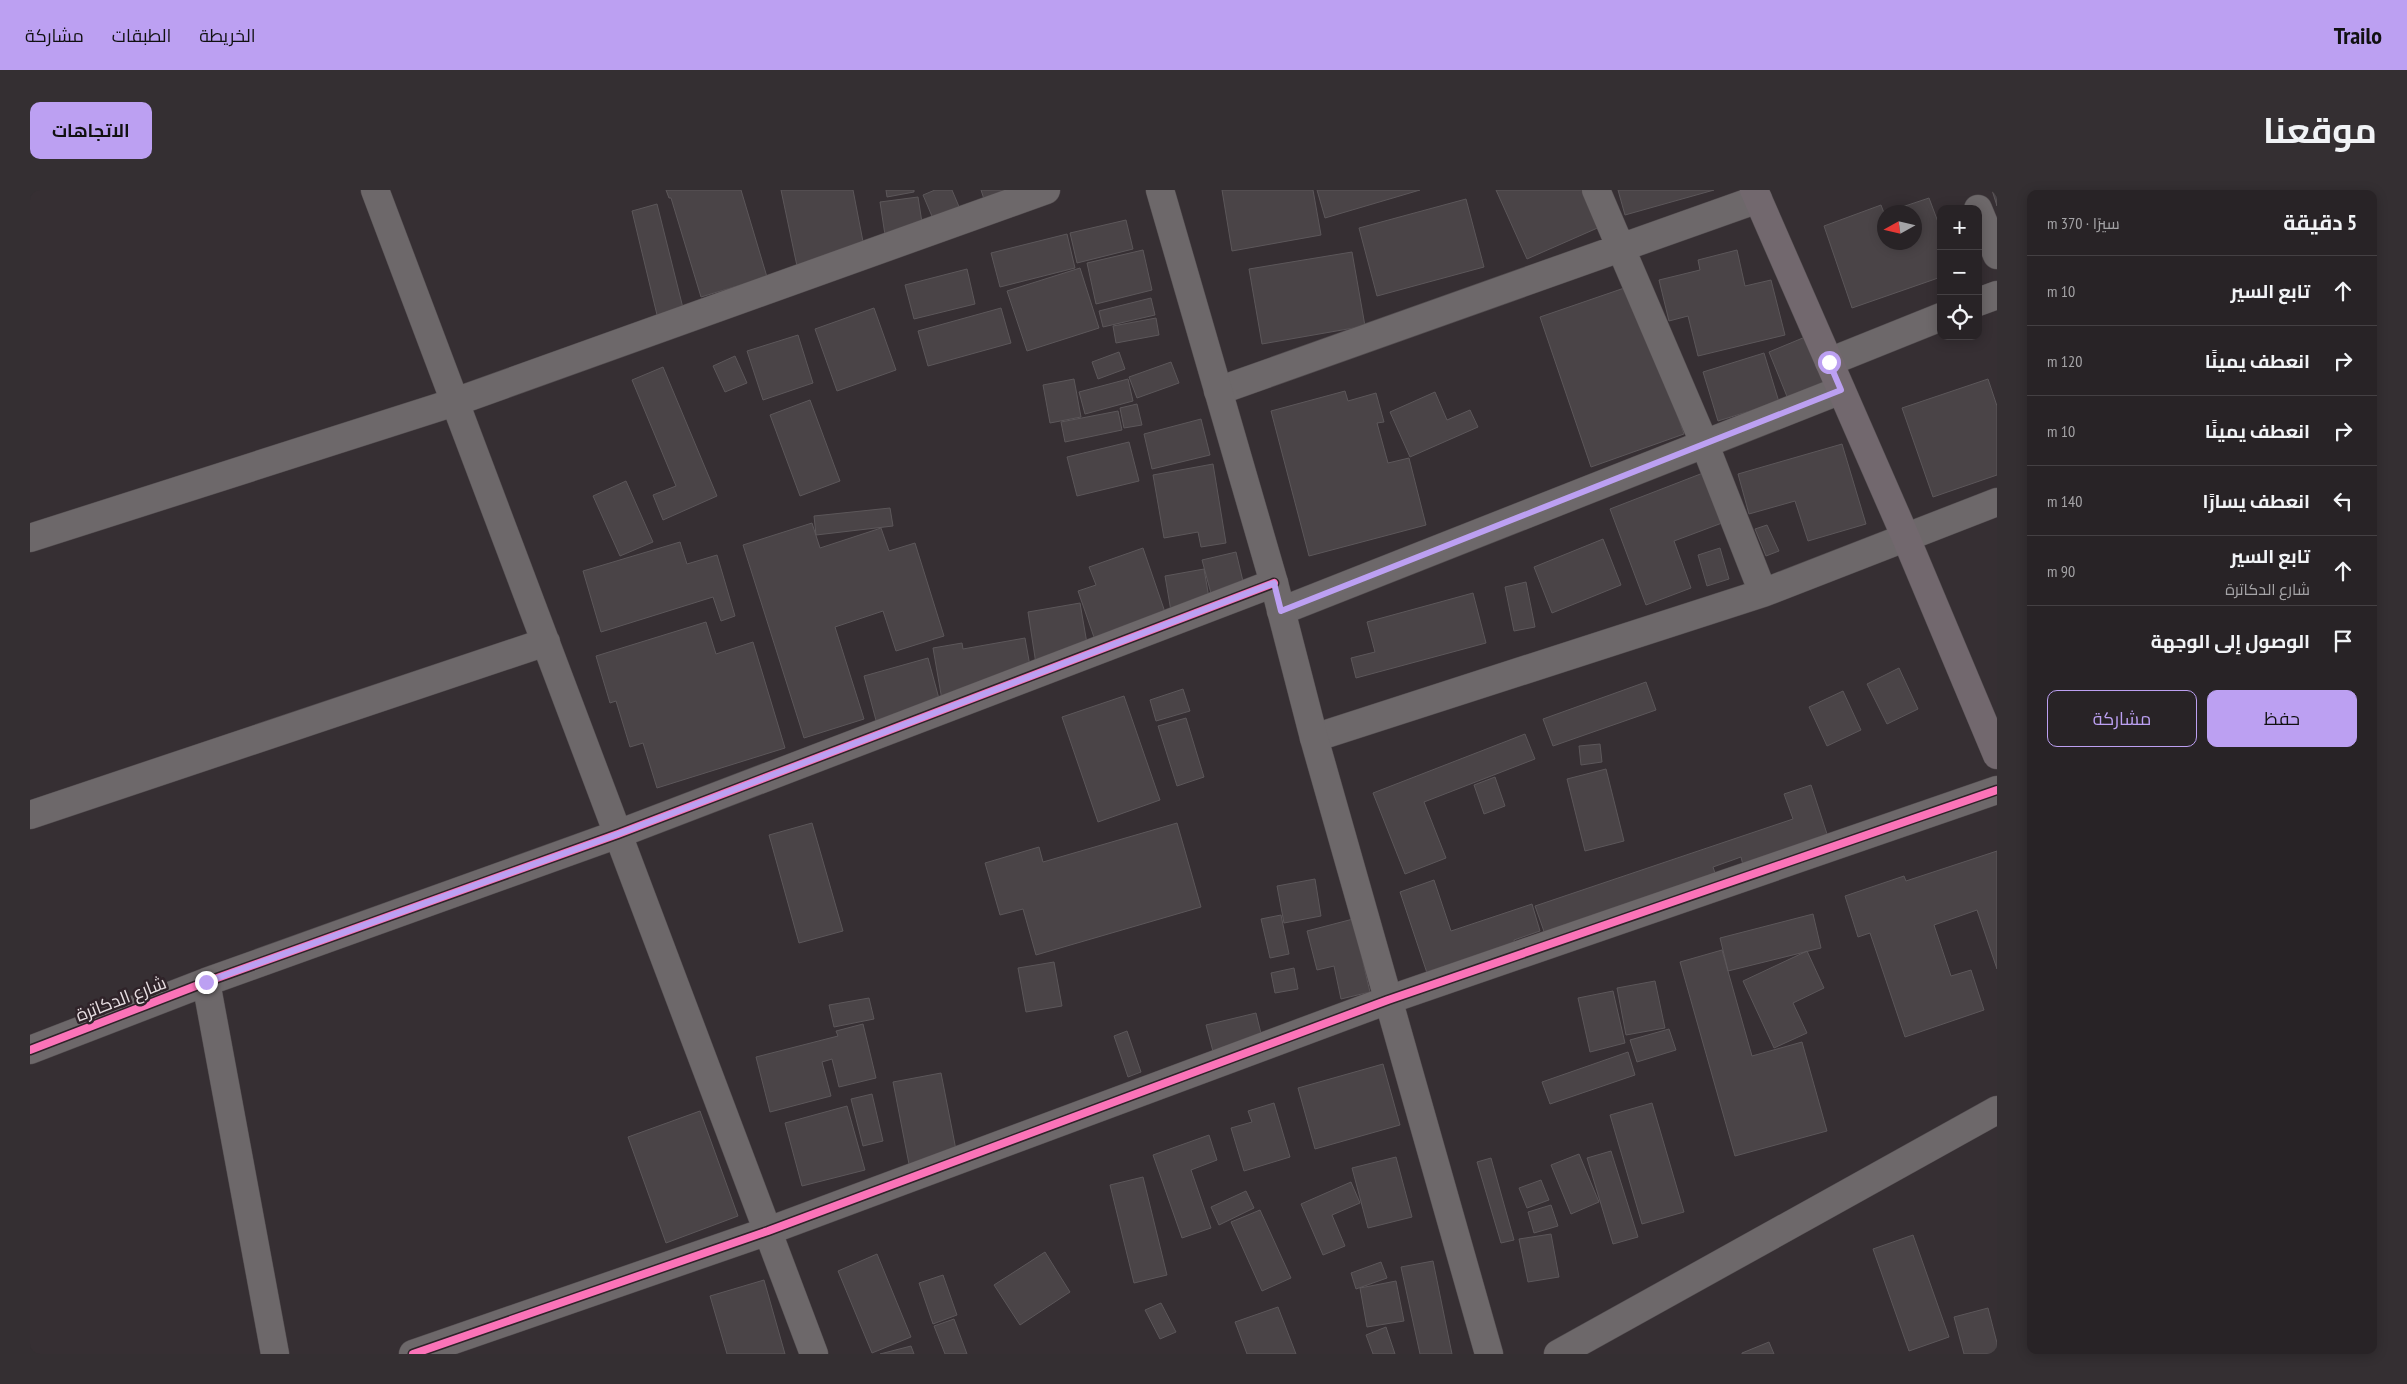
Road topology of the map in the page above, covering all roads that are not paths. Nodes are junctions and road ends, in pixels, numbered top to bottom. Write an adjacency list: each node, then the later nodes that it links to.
1 (375, 190): 17 (street)
2 (1046, 190): 17 (street)
3 (1160, 190): 16 (street)
4 (1596, 190): 9 (street)
5 (1970, 190): 7 (street)
6 (1756, 195): 9 (street); 14 (main road)
7 (1976, 205)
8 (1982, 219): 10 (street)
9 (1619, 247): 16 (street); 18 (street)
10 (1997, 255)
11 (1997, 295): 12 (street)
12 (1982, 301)
13 (1937, 320): 14 (street)
14 (1829, 362): 15 (main road)
15 (1841, 390): 18 (street); 21 (main road)
16 (1218, 391): 22 (street)
17 (455, 402): 20 (street); 25 (street)
18 (1705, 445): 23 (street); 24 (street)
19 (1997, 502): 21 (street)
20 (30, 538)
21 (1906, 538): 23 (street); 27 (main road)
22 (1274, 583): 24 (street); 30 (street, شارع الدكاترة)
23 (1763, 594): 26 (street)
24 (1281, 611): 26 (street)
25 (546, 642): 29 (street); 30 (street)
26 (1314, 738): 32 (street)
27 (1997, 755)
28 (1997, 790): 32 (street)
29 (30, 815)
30 (618, 834): 31 (street, شارع الدكاترة); 35 (street)
31 (206, 982): 33 (street, شارع الدكاترة); 36 (street)
32 (1388, 1000): 35 (street); 39 (street)
33 (30, 1050)
34 (1997, 1110): 40 (street)
35 (768, 1231): 37 (street); 38 (street)
36 (275, 1354)
37 (414, 1354)
38 (814, 1354)
39 (1488, 1354)
40 (1558, 1354)

